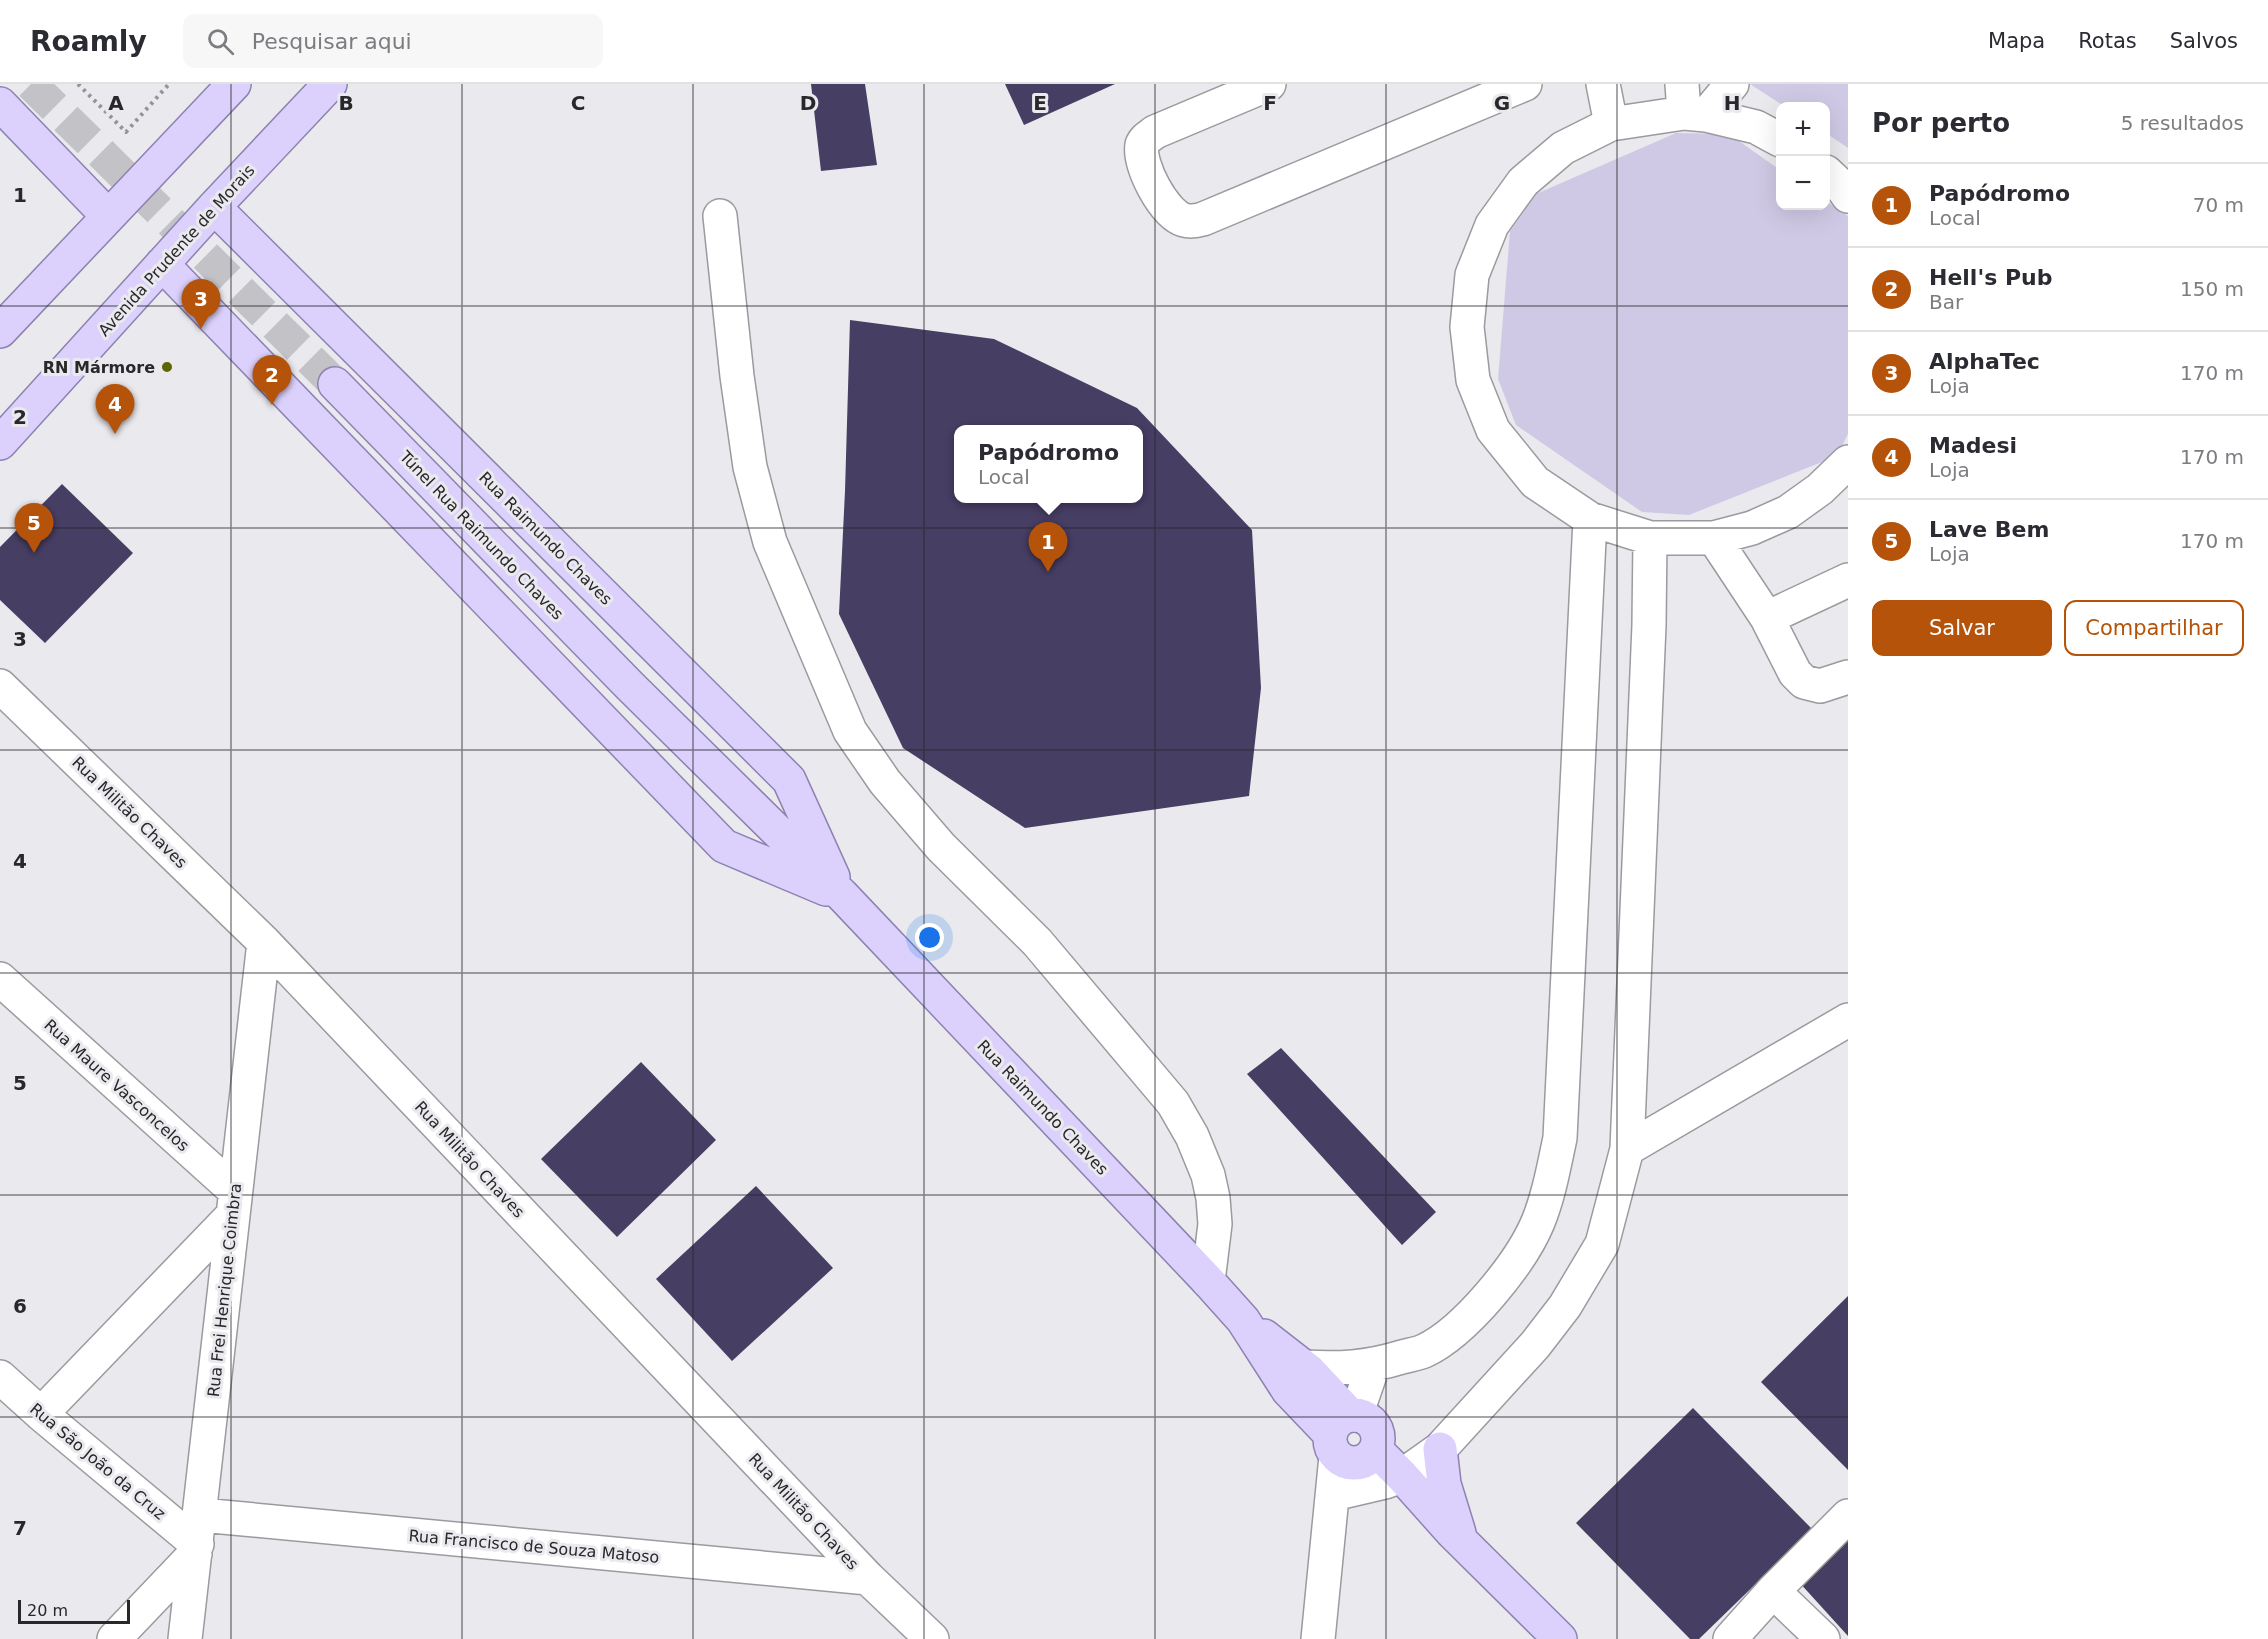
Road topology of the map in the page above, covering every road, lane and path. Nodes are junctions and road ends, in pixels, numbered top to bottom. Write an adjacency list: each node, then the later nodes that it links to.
1 (78, 84): 2 (path)
2 (169, 84)
3 (234, 84): 14 (main road)
4 (330, 84): 13 (main road, Avenida Prudente de Morais)
5 (1269, 84): 6 (street)
6 (1525, 84)
7 (1603, 84): 11 (street)
8 (1732, 84): 10 (street)
9 (0, 104): 14 (main road)
10 (1691, 104): 11 (street); 12 (street)
11 (1611, 124): 21 (street)
12 (1776, 138)
13 (214, 207): 16 (main road, Avenida Prudente de Morais); 29 (main road, Rua Raimundo Chaves)
14 (108, 216): 17 (main road)
15 (720, 216): 35 (street)
16 (162, 264): 19 (main road, Avenida Prudente de Morais); 29 (main road, Rua Raimundo Chaves)
17 (0, 331)
18 (335, 384): 28 (main road, Túnel Rua Raimundo Chaves)
19 (0, 443)
20 (1848, 462): 23 (street)
21 (1590, 519): 22 (street); 37 (street)
22 (1650, 538): 23 (street); 33 (street)
23 (1714, 538): 25 (street)
24 (1848, 580): 25 (street)
25 (1767, 618): 26 (street)
26 (1848, 677)
27 (0, 686): 30 (street, Rua Militão Chaves)
28 (630, 686): 29 (main road, Rua Raimundo Chaves)
29 (842, 895): 35 (main road, Rua Raimundo Chaves)
30 (264, 942): 34 (street, Rua Frei Henrique Coimbra); 47 (street, Rua Militão Chaves)
31 (0, 979): 34 (street, Rua Maure Vasconcelos)
32 (1848, 1020): 33 (street)
33 (1627, 1149): 41 (street)
34 (233, 1203): 40 (street); 45 (street, Rua Frei Henrique Coimbra)
35 (1208, 1281): 36 (main road, Rua Raimundo Chaves)
36 (1244, 1320): 38 (main road, Rua Raimundo Chaves); 42 (main road, Rua Raimundo Chaves)
37 (1373, 1366): 38 (street); 42 (street)
38 (1303, 1367): 42 (main road, Rua Raimundo Chaves)
39 (0, 1377): 40 (street, Rua São João da Cruz)
40 (41, 1414): 45 (street, Rua São João da Cruz)
41 (1440, 1449): 42 (street); 46 (main road)
42 (1361, 1450): 43 (street); 43 (street); 46 (main road, Rua Raimundo Chaves)
43 (1334, 1502): 52 (street)
44 (1848, 1516): 48 (street)
45 (198, 1538): 47 (street, Rua Francisco de Souza Matoso); 49 (street); 50 (street, Rua Frei Henrique Coimbra)
46 (1457, 1538): 53 (main road, Rua Raimundo Chaves)
47 (867, 1578): 51 (street, Rua Militão Chaves)
48 (1773, 1591): 54 (street); 55 (street)
49 (114, 1639)
50 (184, 1639)
51 (932, 1639)
52 (1318, 1639)
53 (1560, 1639)
54 (1731, 1639)
55 (1823, 1639)

